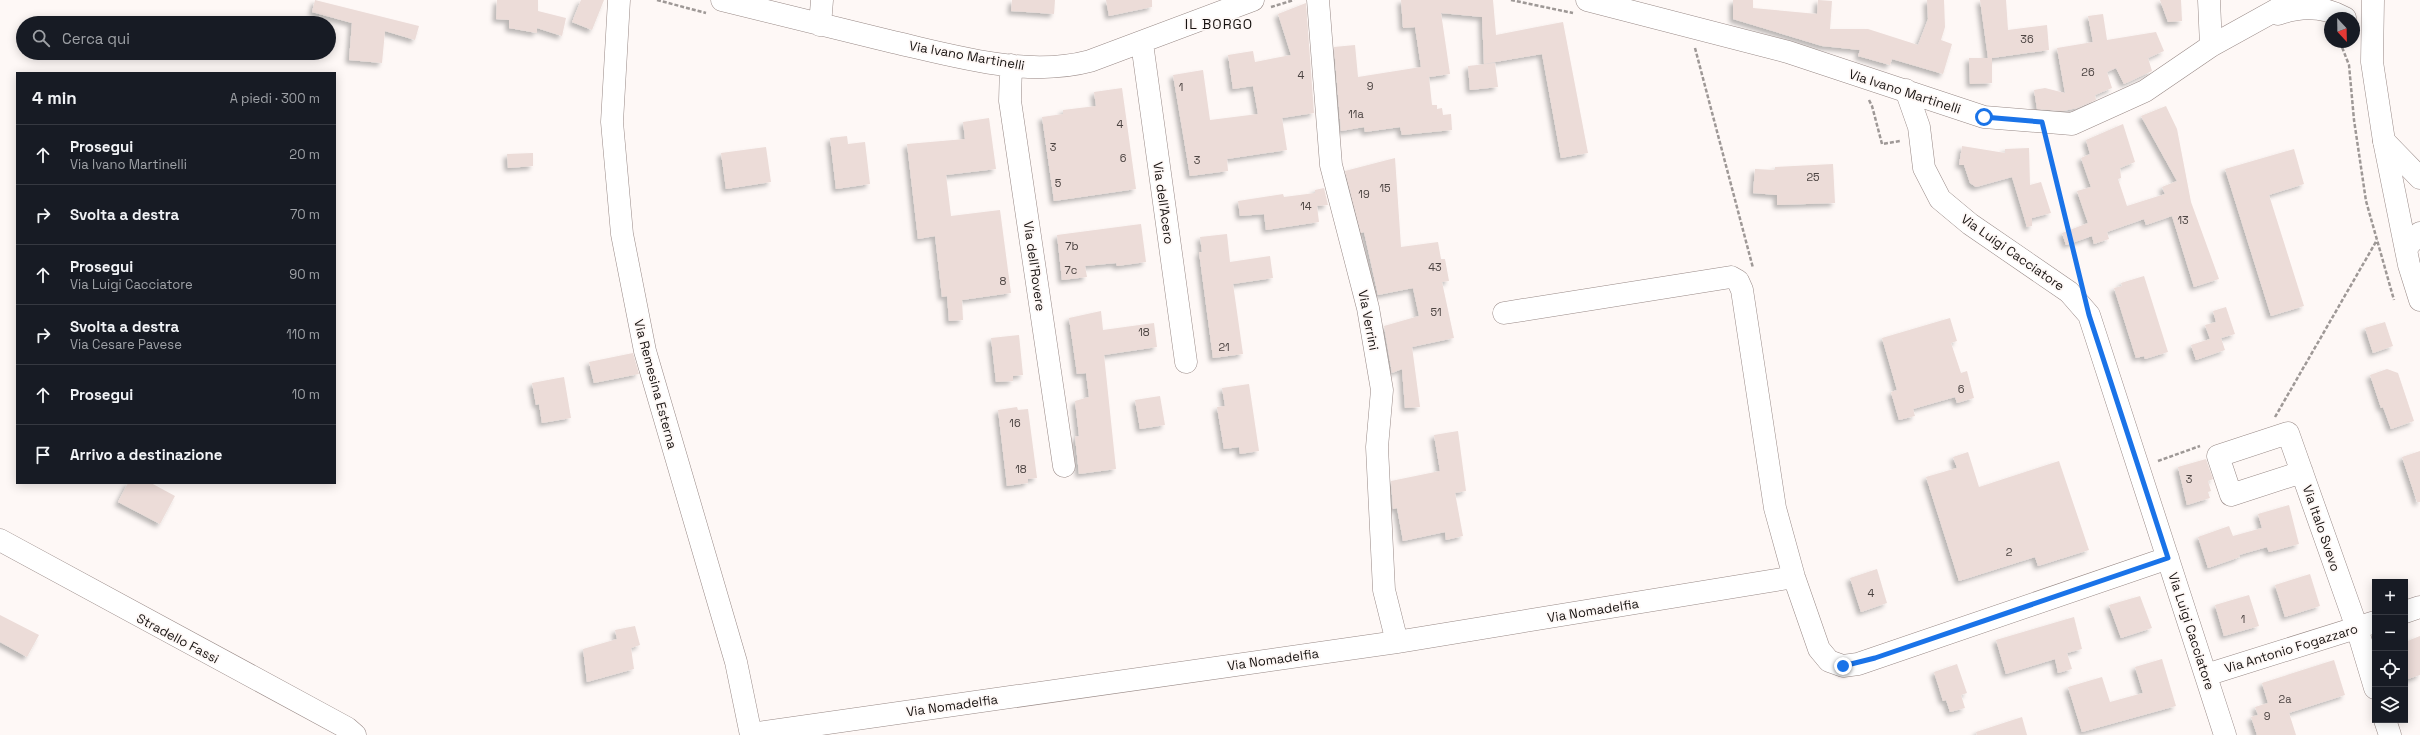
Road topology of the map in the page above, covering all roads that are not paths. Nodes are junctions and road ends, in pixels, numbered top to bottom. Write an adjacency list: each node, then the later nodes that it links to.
1 (619, 0): 37 (street, Via Remesina Esterna)
2 (722, 0): 12 (street, Via Ivano Martinelli)
3 (822, 0): 12 (street)
4 (1253, 0): 15 (street, Via Ivano Martinelli)
5 (1318, 0): 33 (street, Via Verrini)
6 (1587, 0): 18 (street, Via Ivano Martinelli)
7 (2209, 0): 16 (street)
8 (2294, 0): 11 (street, Via Ivano Martinelli)
9 (2373, 0): 14 (street)
10 (2332, 12): 11 (street, Via Ivano Martinelli)
11 (2252, 23): 16 (street, Via Ivano Martinelli)
12 (820, 25): 17 (street, Via Ivano Martinelli)
13 (2360, 30): 14 (street)
14 (2373, 42): 19 (street)
15 (1142, 43): 17 (street, Via Ivano Martinelli); 24 (street, Via dell'Acero)
16 (2211, 46): 18 (street, Via Ivano Martinelli)
17 (1011, 65): 25 (street, Via dell'Rovere)
18 (1906, 90): 28 (street, Via Luigi Cacciatore)
19 (2384, 141): 20 (street); 21 (street)
20 (2420, 178)
21 (2414, 253): 22 (street)
22 (2420, 300)
23 (1504, 313): 29 (street)
24 (1186, 362)
25 (1064, 466)
26 (2302, 472): 26 (street, Via Italo Svevo); 32 (street, Via Italo Svevo)
27 (0, 540): 38 (street, Stradello Fassi)
28 (2168, 558): 29 (street); 34 (street, Via Luigi Cacciatore)
29 (1794, 577): 33 (street, Via Nomadelfia)
30 (2420, 607): 31 (street)
31 (2408, 611)
32 (2366, 625): 34 (street, Via Antonio Fogazzaro); 35 (street, Via Italo Svevo)
33 (1397, 642): 37 (street, Via Nomadelfia)
34 (2206, 675): 39 (street, Via Luigi Cacciatore)
35 (2375, 687)
36 (2386, 723): 40 (street)
37 (751, 734)
38 (355, 735)
39 (2225, 735)
40 (2390, 735)

